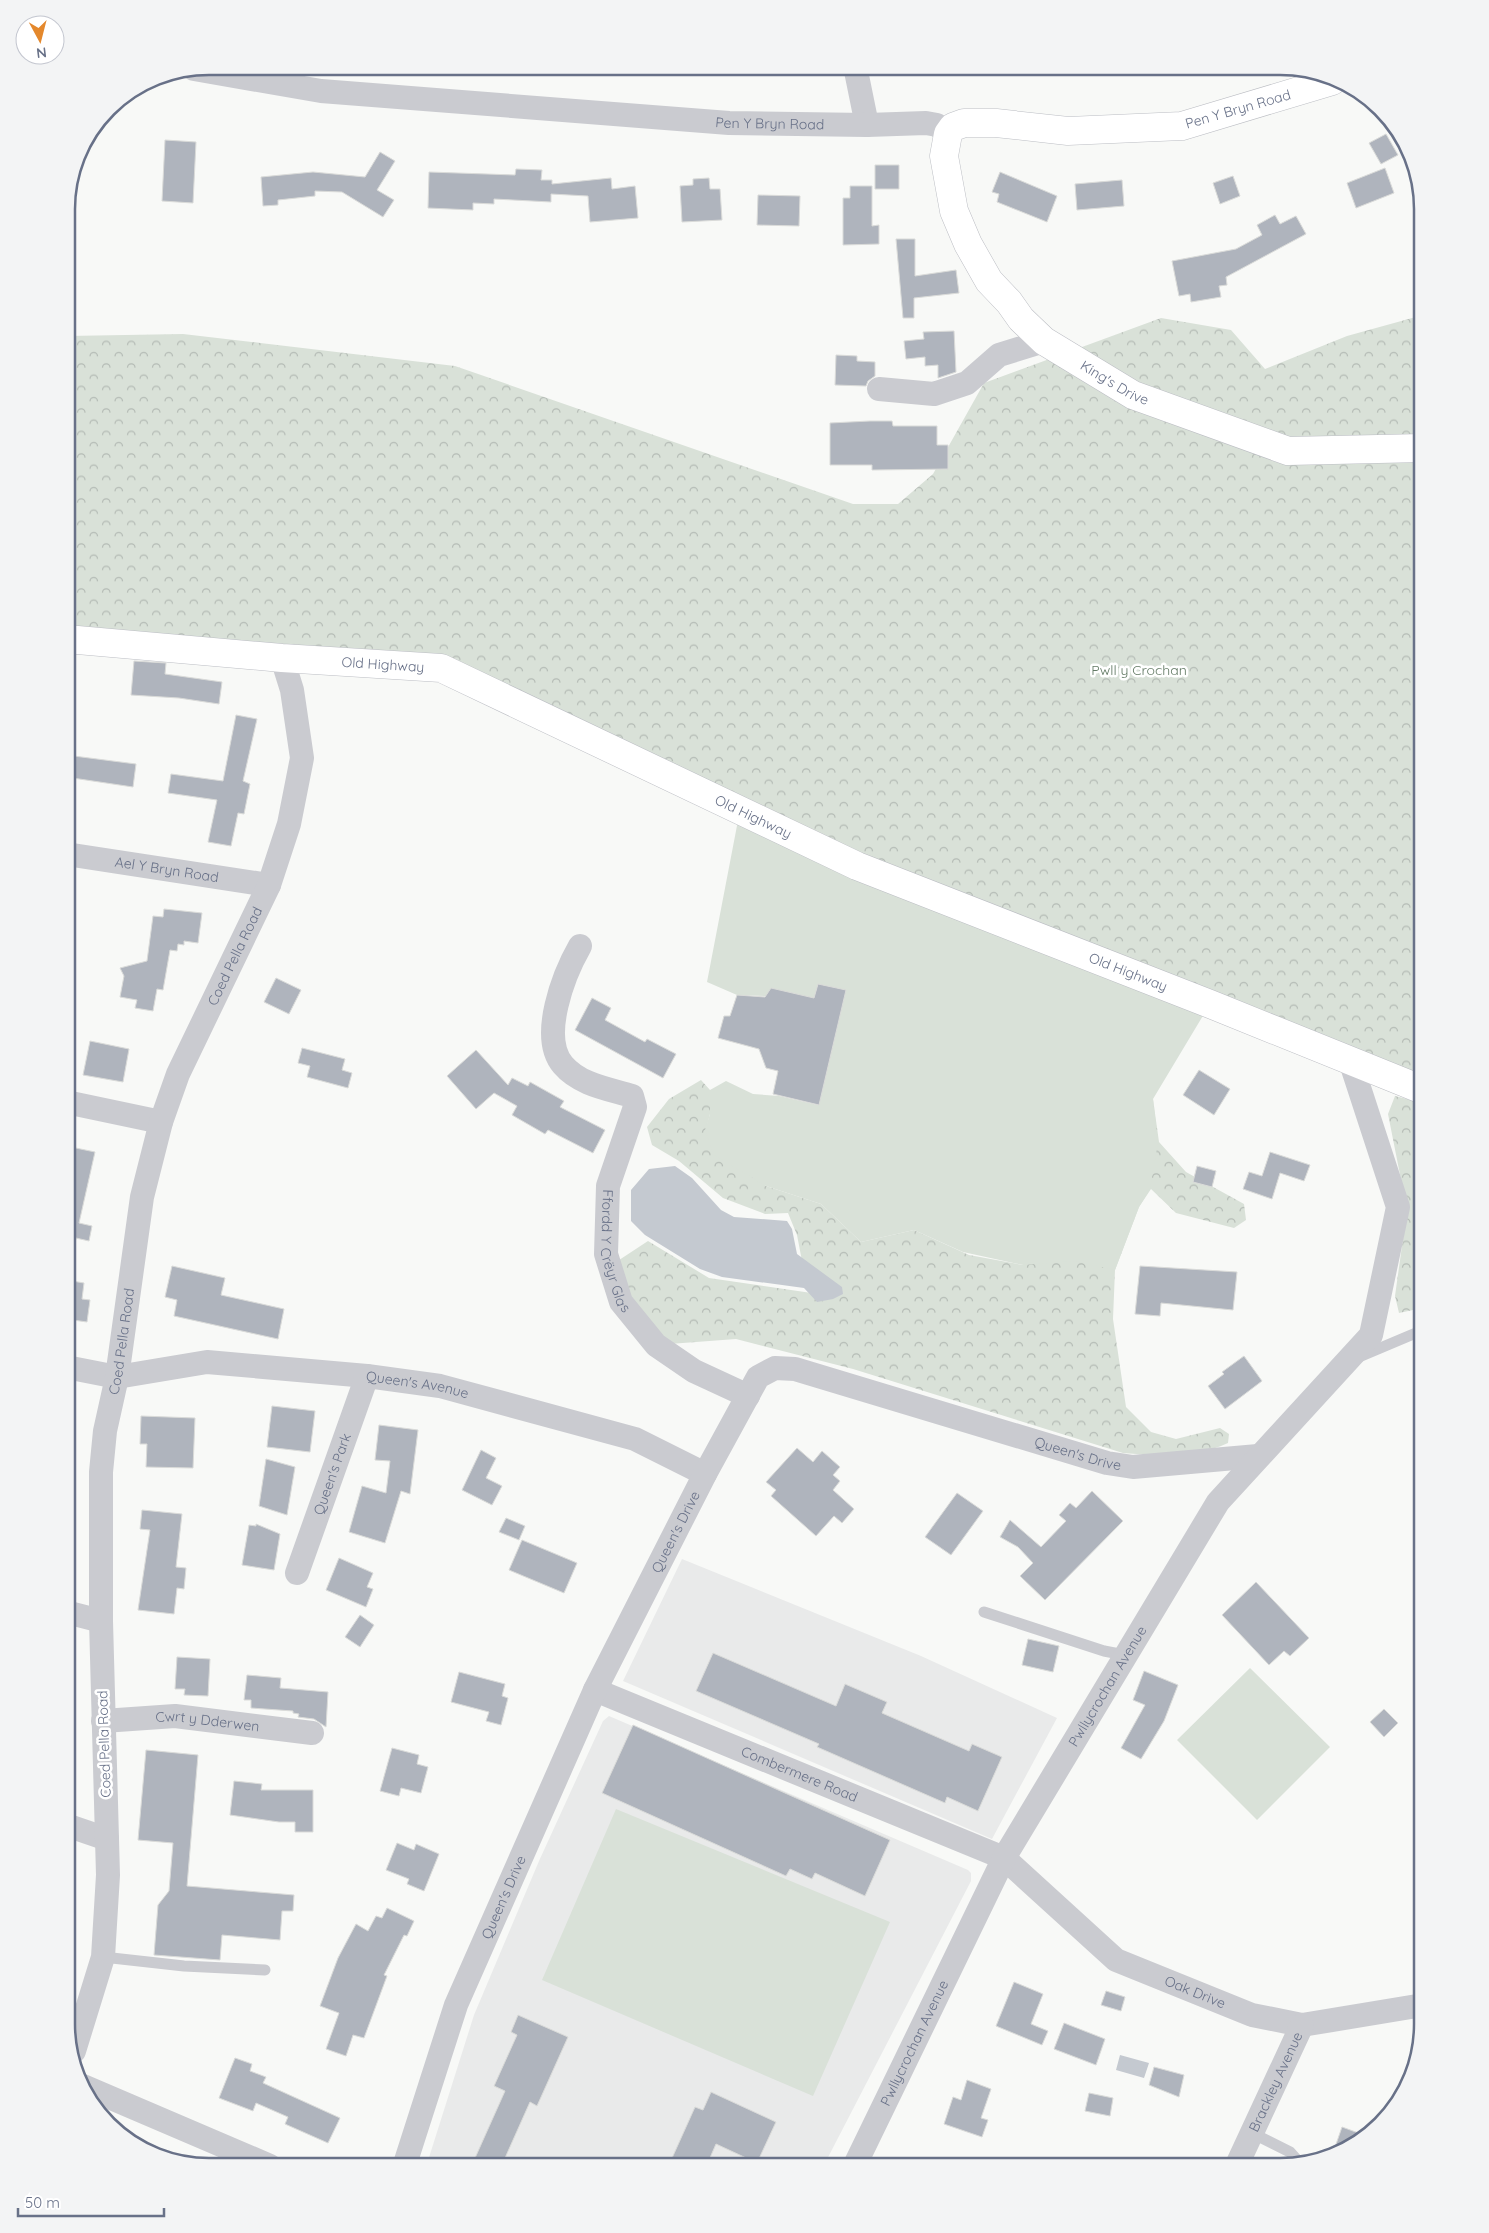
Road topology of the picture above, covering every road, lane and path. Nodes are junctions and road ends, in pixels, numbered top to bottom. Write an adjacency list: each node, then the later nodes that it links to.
1 (229, 75): 4 (street, Pen Y Bryn Road)
2 (856, 75): 4 (street)
3 (1325, 83): 5 (street, Pen Y Bryn Road)
4 (867, 125): 5 (street, Pen Y Bryn Road)
5 (948, 134): 6 (street, King's Drive)
6 (1044, 341): 7 (street); 8 (street, King's Drive)
7 (879, 389)
8 (1414, 448)
9 (75, 640): 10 (street, Old Highway)
10 (282, 658): 12 (street, Coed Pella Road); 14 (street, Old Highway)
11 (75, 855): 12 (street, Ael Y Bryn Road)
12 (269, 885): 17 (street, Coed Pella Road)
13 (580, 946): 23 (street, Ffordd Y Crëyr Glas)
14 (1350, 1060): 15 (street, Old Highway); 19 (street, Pwllycrochan Avenue)
15 (1414, 1086)
16 (75, 1104): 17 (street)
17 (161, 1122): 22 (street, Coed Pella Road)
18 (1414, 1334): 19 (lane)
19 (1344, 1364): 24 (street, Pwllycrochan Avenue)
20 (75, 1369): 22 (street)
21 (367, 1376): 22 (street, Queen's Avenue); 25 (street, Queen's Avenue); 26 (street, Queen's Park)
22 (117, 1377): 29 (street, Coed Pella Road)
23 (748, 1396): 24 (street, Queen's Drive); 25 (street, Queen's Drive)
24 (1258, 1456): 30 (street, Pwllycrochan Avenue)
25 (705, 1474): 31 (street, Queen's Drive)
26 (297, 1573)
27 (984, 1612): 30 (lane)
28 (75, 1614): 29 (street)
29 (101, 1621): 32 (street, Coed Pella Road)
30 (1125, 1655): 36 (street, Pwllycrochan Avenue)
31 (595, 1690): 36 (street, Combermere Road); 46 (street, Queen's Drive)
32 (103, 1721): 33 (street, Cwrt y Dderwen); 35 (street, Coed Pella Road)
33 (312, 1733)
34 (75, 1828): 35 (street)
35 (107, 1839): 37 (street, Coed Pella Road)
36 (1004, 1858): 41 (street, Oak Drive); 47 (street, Pwllycrochan Avenue)
37 (103, 1957): 38 (lane); 40 (street, Coed Pella Road)
38 (265, 1970)
39 (1414, 2006): 41 (street, Oak Drive)
40 (75, 2020)
41 (1302, 2025): 43 (street, Brackley Avenue)
42 (93, 2090): 45 (street)
43 (1252, 2133): 44 (lane); 48 (street, Brackley Avenue)
44 (1295, 2157)
45 (251, 2158)
46 (407, 2158)
47 (858, 2158)
48 (1240, 2158)

